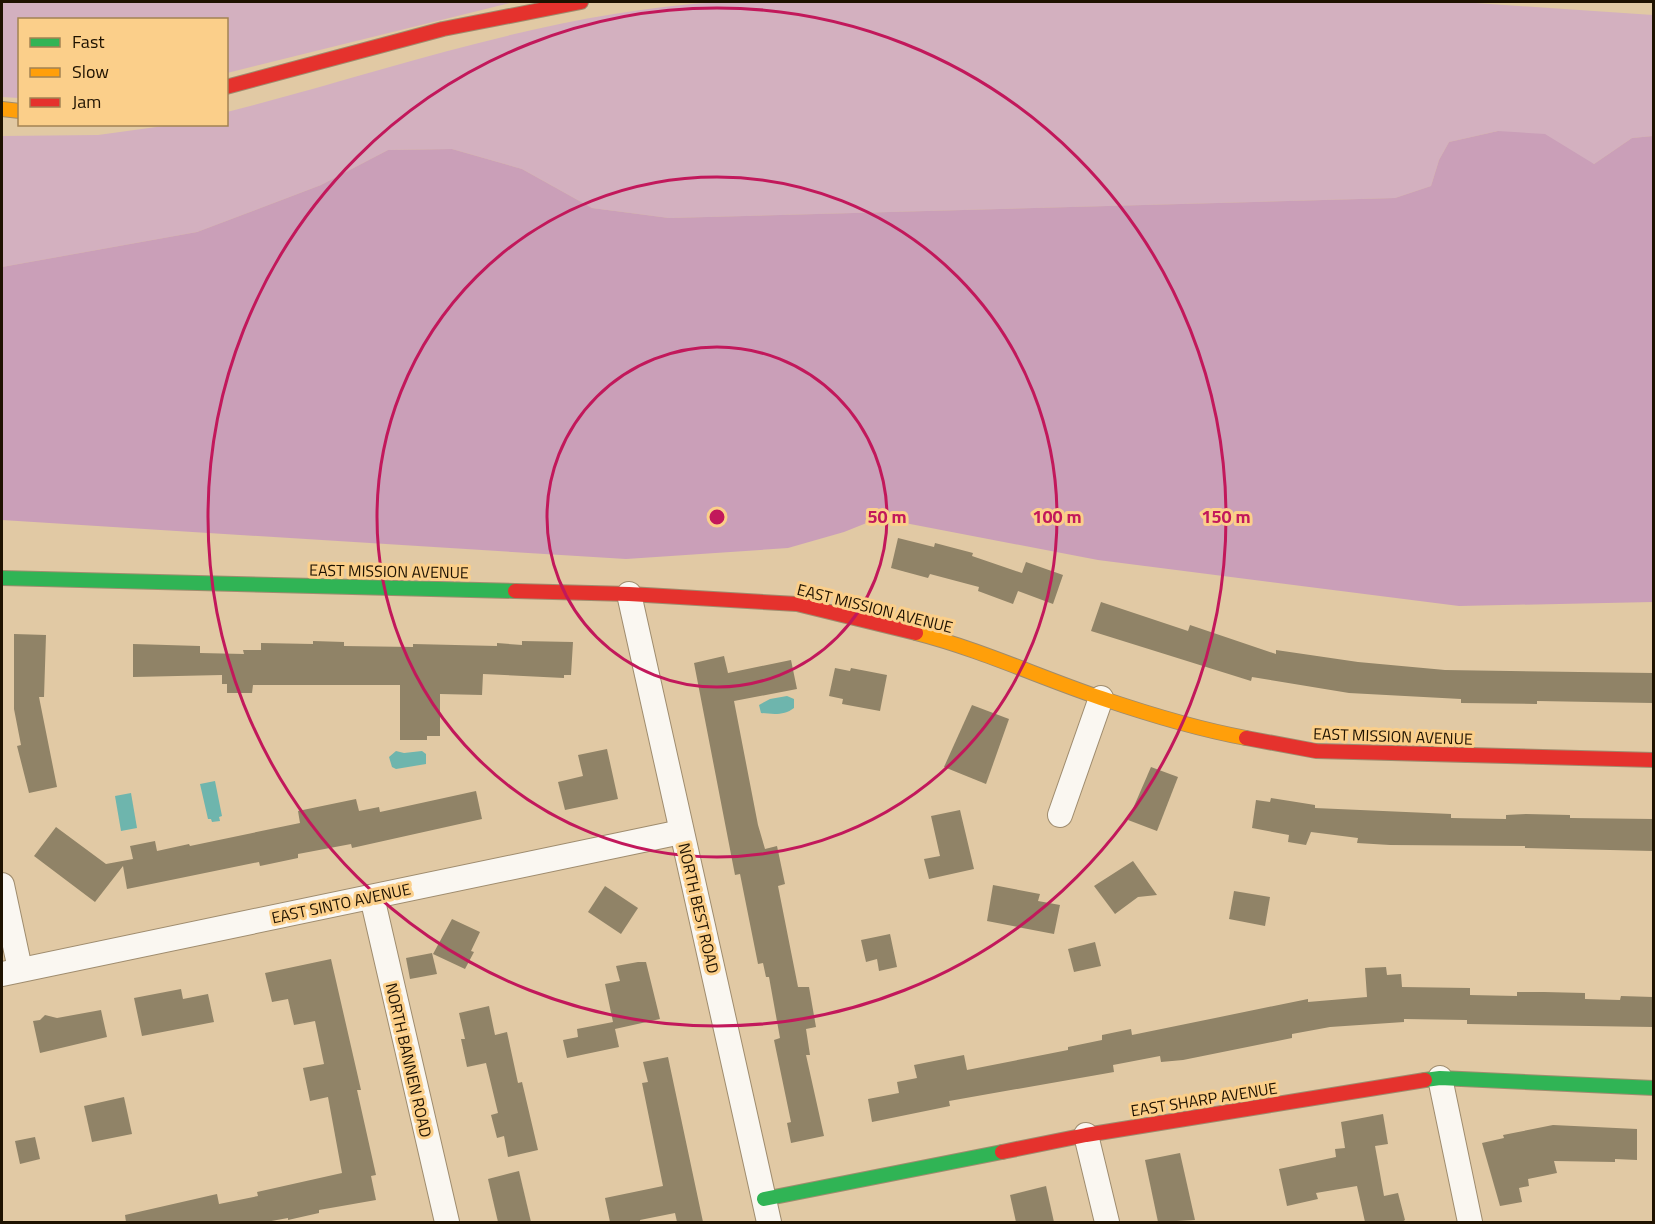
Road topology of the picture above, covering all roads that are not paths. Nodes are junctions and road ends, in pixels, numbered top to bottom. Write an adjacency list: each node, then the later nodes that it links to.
1 (580, 2): 2 (main road)
2 (228, 86)
3 (2, 109): 4 (main road)
4 (18, 111)
5 (18, 119): 6 (main road)
6 (2, 120)
7 (2, 578): 8 (main road, EAST MISSION AVENUE)
8 (629, 594): 9 (main road, EAST MISSION AVENUE); 12 (street, NORTH BEST ROAD)
9 (1101, 698): 10 (main road, EAST MISSION AVENUE); 11 (street)
10 (1653, 760)
11 (1060, 815)
12 (681, 832): 14 (street, EAST SINTO AVENUE); 19 (street, NORTH BEST ROAD)
13 (2, 885): 15 (street)
14 (372, 897): 15 (street, EAST SINTO AVENUE); 20 (street, NORTH BANNEN ROAD)
15 (11, 972)
16 (1440, 1078): 17 (main road, EAST SHARP AVENUE); 18 (main road, EAST SHARP AVENUE); 22 (street)
17 (1653, 1088)
18 (1086, 1135): 19 (main road, EAST SHARP AVENUE); 21 (street)
19 (767, 1211)
20 (447, 1222)
21 (1107, 1222)
22 (1470, 1222)

